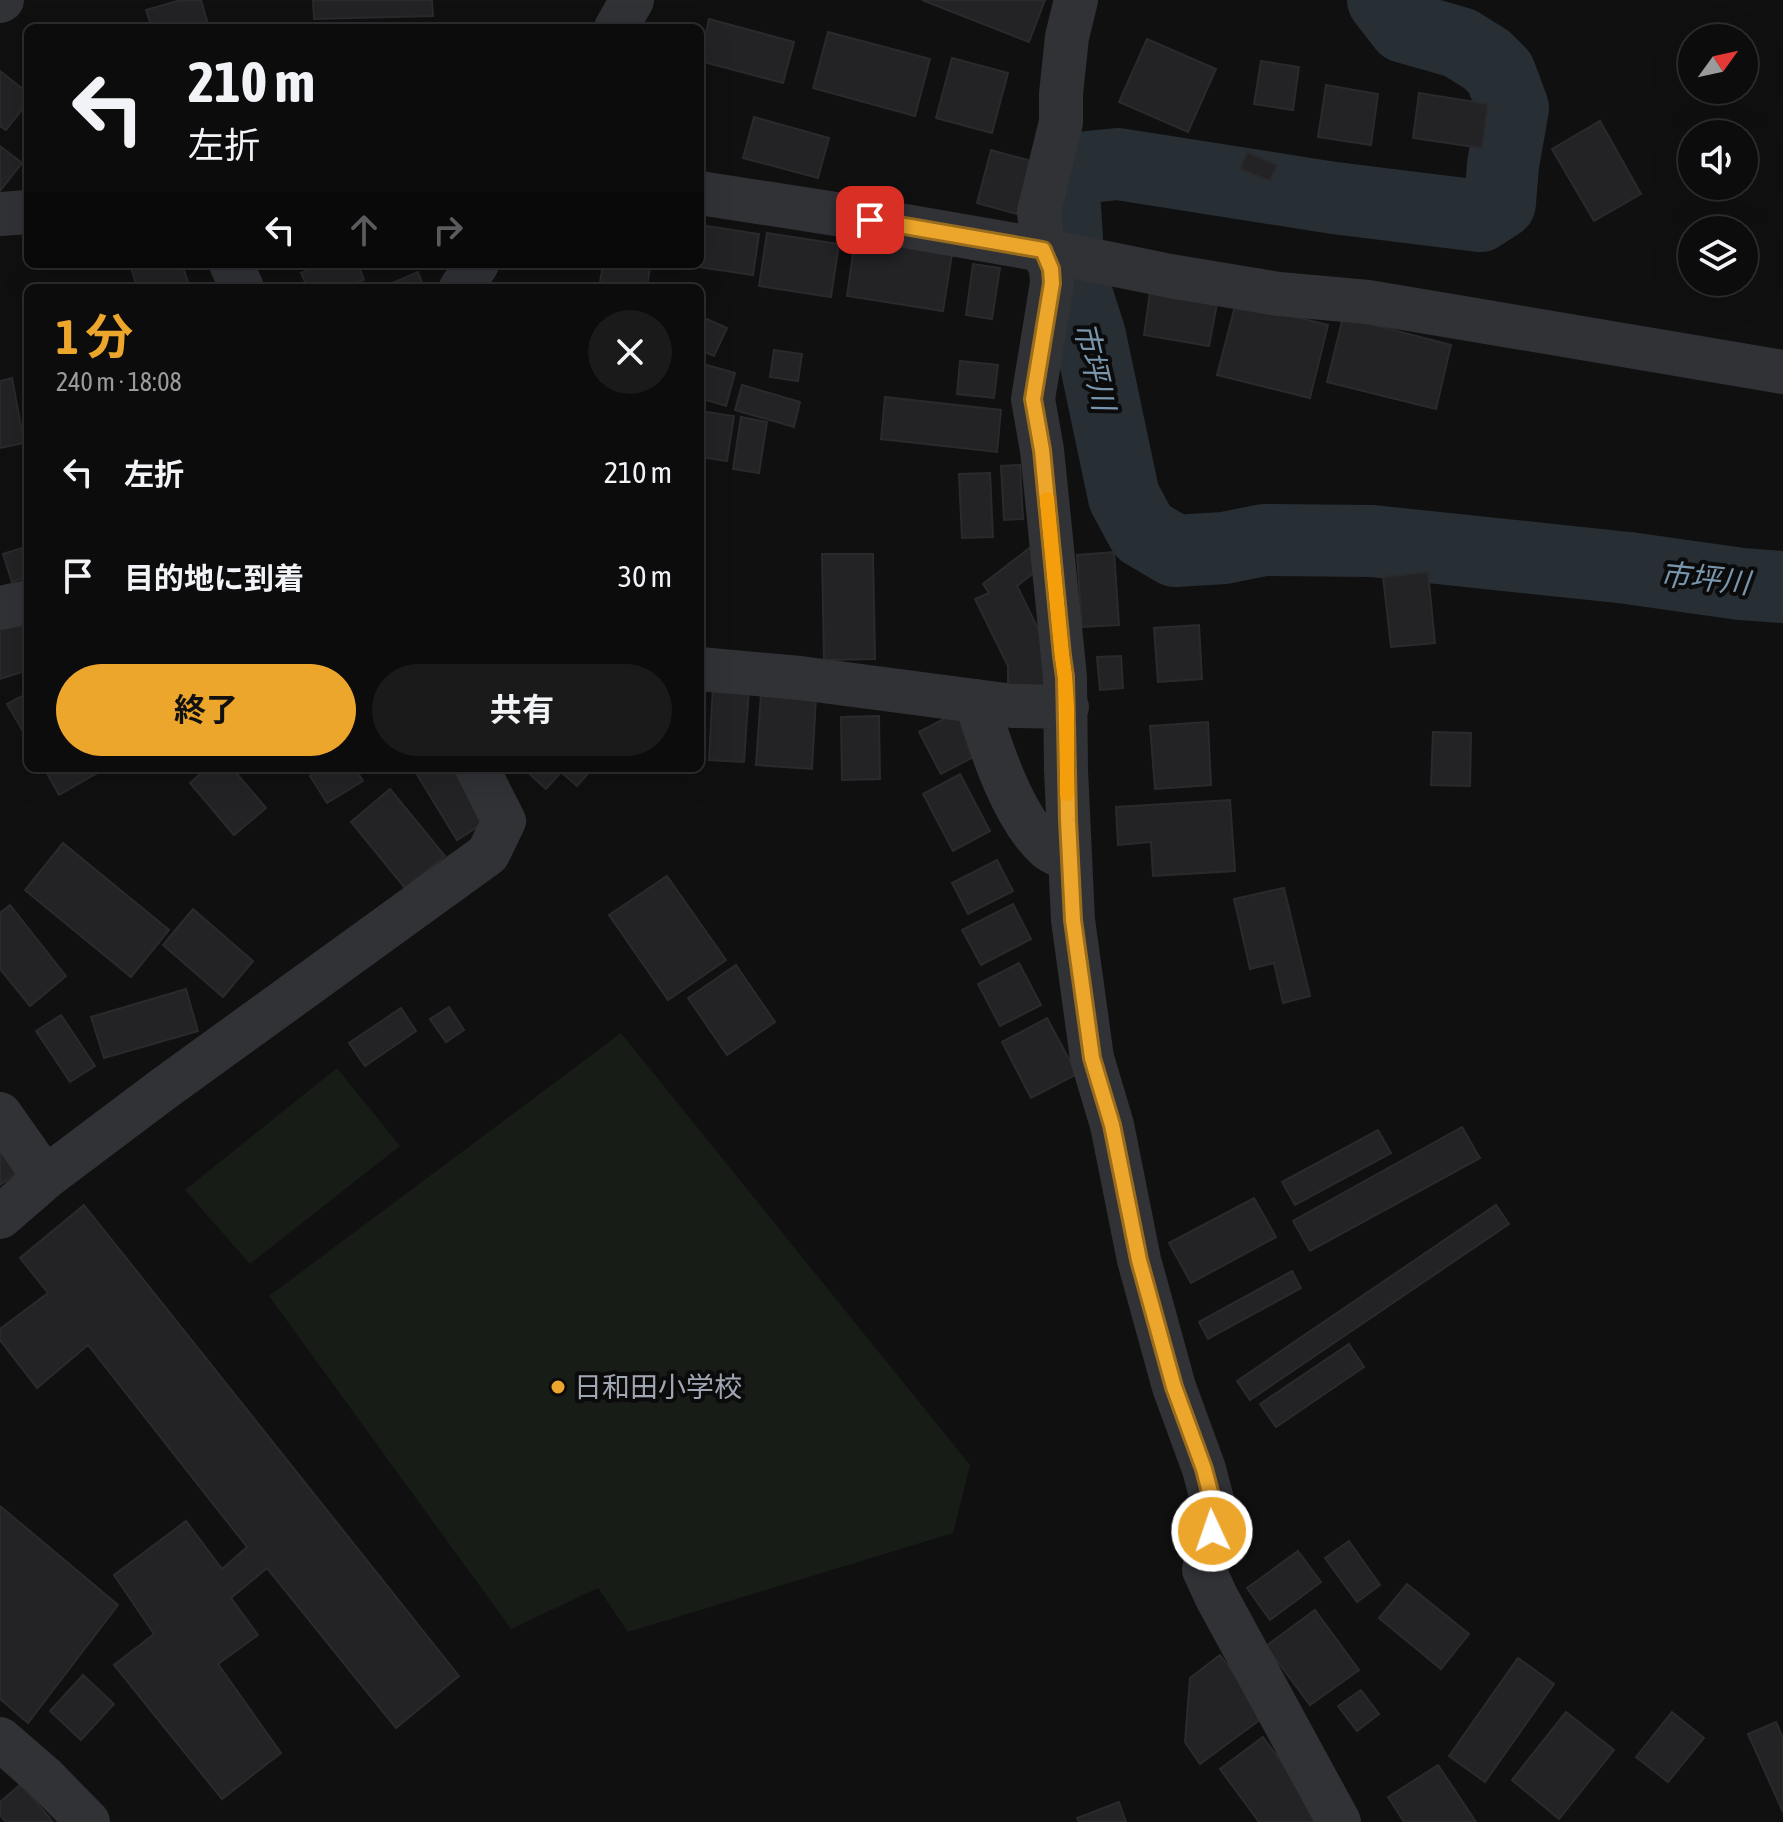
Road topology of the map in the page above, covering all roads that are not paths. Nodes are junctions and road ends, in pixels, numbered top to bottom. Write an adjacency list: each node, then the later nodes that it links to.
1 (631, 0): 3 (street)
2 (1076, 0): 7 (street)
3 (618, 24)
4 (704, 194): 7 (street)
5 (24, 212): 6 (street)
6 (0, 214)
7 (1043, 250): 8 (street); 13 (street)
8 (1783, 372)
9 (24, 603): 10 (street)
10 (0, 608)
11 (704, 669): 12 (street)
12 (976, 701): 13 (street); 15 (street)
13 (1067, 707): 15 (street)
14 (479, 772): 17 (street)
15 (1069, 860): 21 (street)
16 (0, 1114): 17 (street)
17 (45, 1178): 18 (street)
18 (0, 1217)
19 (0, 1739): 20 (street)
20 (88, 1822)
21 (1339, 1822)

